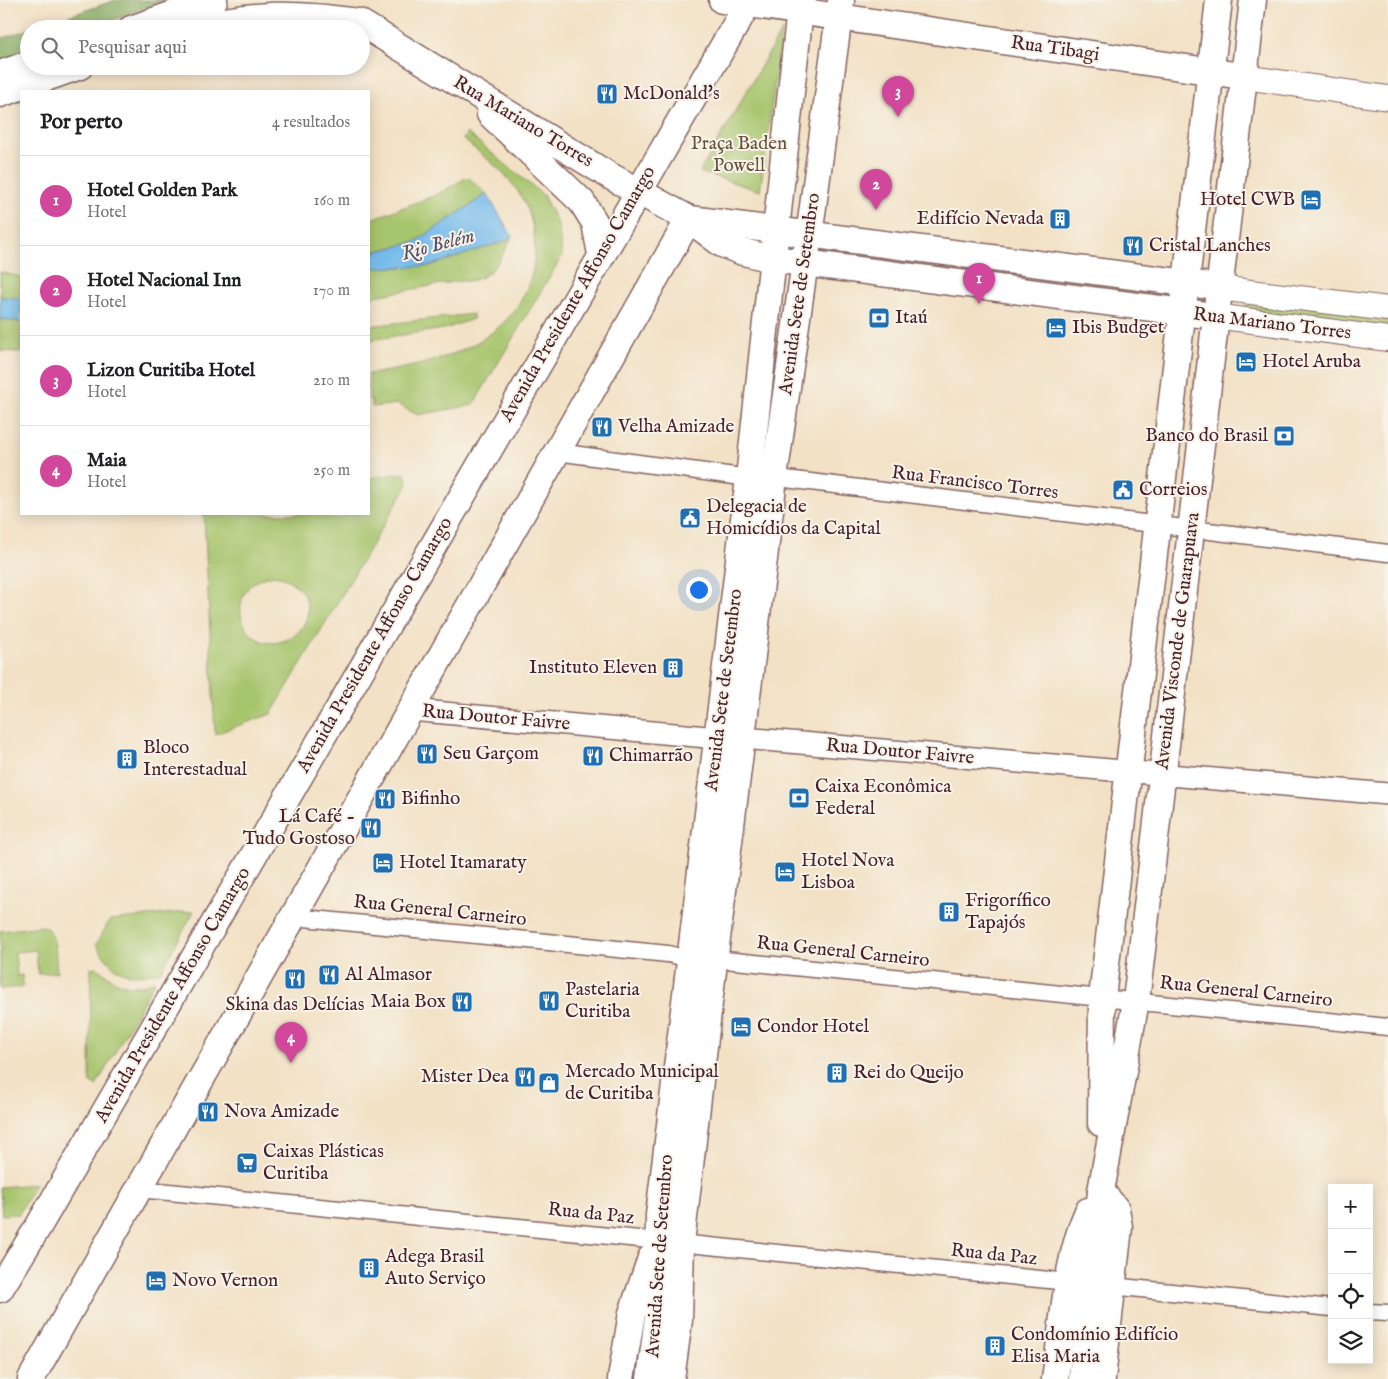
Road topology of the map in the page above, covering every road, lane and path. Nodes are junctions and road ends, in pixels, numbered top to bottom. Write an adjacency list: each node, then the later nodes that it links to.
1 (214, 0): 9 (main road)
2 (722, 0): 5 (main road, Rua Tibagi)
3 (1219, 0): 12 (main road, Avenida Visconde de Guarapuava)
4 (1253, 0): 16 (main road, Avenida Visconde de Guarapuava)
5 (749, 2): 6 (main road, Rua Tibagi); 21 (main road, Avenida Presidente Affonso Camargo)
6 (801, 6): 7 (main road, Rua Tibagi); 24 (main road, Avenida Sete de Setembro)
7 (840, 9): 12 (main road, Rua Tibagi); 23 (main road, Avenida Sete de Setembro)
8 (360, 11): 10 (main road); 15 (main road, Rua Mariano Torres)
9 (157, 20)
10 (231, 20)
11 (20, 67): 13 (main road)
12 (1210, 72): 16 (main road, Rua Tibagi); 19 (main road, Avenida Visconde de Guarapuava)
13 (0, 74)
14 (54, 75): 17 (main road)
15 (449, 76): 21 (main road, Rua Mariano Torres); 25 (main road)
16 (1244, 76): 18 (main road, Rua Tibagi); 20 (main road, Avenida Visconde de Guarapuava)
17 (0, 94)
18 (1388, 98)
19 (1204, 125): 20 (main road); 28 (main road, Avenida Visconde de Guarapuava)
20 (1232, 176): 29 (main road, Avenida Visconde de Guarapuava)
21 (638, 191): 22 (main road, Rua Mariano Torres); 25 (main road, Avenida Presidente Affonso Camargo)
22 (689, 219): 24 (main road, Rua Mariano Torres); 26 (main road, Rua Mariano Torres); 35 (main road)
23 (810, 228): 24 (main road, Rua Mariano Torres); 27 (main road, Avenida Sete de Setembro); 28 (main road, Rua Mariano Torres)
24 (777, 231): 26 (main road, Avenida Sete de Setembro)
25 (602, 254): 58 (main road, Avenida Presidente Affonso Camargo)
26 (773, 259): 27 (main road, Rua Mariano Torres); 37 (main road, Avenida Sete de Setembro)
27 (805, 263): 31 (main road, Rua Mariano Torres); 37 (main road, Avenida Sete de Setembro)
28 (1186, 283): 29 (main road, Rua Mariano Torres); 31 (main road, Avenida Visconde de Guarapuava)
29 (1219, 288): 30 (main road, Rua Mariano Torres); 32 (main road, Avenida Visconde de Guarapuava)
30 (1388, 309)
31 (1182, 312): 32 (main road, Rua Mariano Torres); 36 (main road, Avenida Visconde de Guarapuava)
32 (1216, 316): 33 (main road, Rua Mariano Torres); 34 (main road, Avenida Visconde de Guarapuava)
33 (1388, 339)
34 (1205, 413): 36 (main road); 39 (main road, Avenida Visconde de Guarapuava)
35 (557, 452): 37 (street, Rua Francisco Torres); 43 (main road)
36 (1165, 462): 38 (main road, Avenida Visconde de Guarapuava)
37 (762, 478): 38 (street, Rua Francisco Torres); 44 (main road, Avenida Sete de Setembro)
38 (1158, 525): 39 (street, Rua Francisco Torres); 41 (main road, Avenida Visconde de Guarapuava)
39 (1191, 529): 40 (street, Rua Francisco Torres); 42 (main road, Avenida Visconde de Guarapuava)
40 (1388, 553)
41 (1148, 608): 42 (main road); 45 (main road, Avenida Visconde de Guarapuava)
42 (1174, 671): 46 (main road, Avenida Visconde de Guarapuava)
43 (411, 710): 44 (street, Rua Doutor Faivre); 48 (main road)
44 (730, 738): 45 (street, Rua Doutor Faivre); 49 (main road, Avenida Sete de Setembro)
45 (1128, 772): 46 (street, Rua Doutor Faivre); 50 (main road, Avenida Visconde de Guarapuava)
46 (1162, 775): 47 (street, Rua Doutor Faivre); 51 (main road, Avenida Visconde de Guarapuava)
47 (1388, 794)
48 (294, 917): 49 (street, Rua General Carneiro); 53 (main road)
49 (703, 959): 50 (street, Rua General Carneiro); 55 (main road, Avenida Sete de Setembro)
50 (1102, 998): 51 (street, Rua General Carneiro); 54 (main road, Avenida Visconde de Guarapuava)
51 (1136, 1001): 52 (street, Rua General Carneiro); 54 (main road, Avenida Visconde de Guarapuava)
52 (1388, 1027)
53 (139, 1189): 55 (street, Rua da Paz); 62 (main road)
54 (1101, 1192): 56 (main road); 57 (main road); 67 (main road, Avenida Visconde de Guarapuava)
55 (669, 1242): 56 (street, Rua da Paz); 63 (main road); 64 (main road, Avenida Sete de Setembro); 65 (main road)
56 (1069, 1282): 66 (main road)
57 (1111, 1286): 59 (street); 68 (main road)
58 (0, 1289)
59 (1328, 1308)
60 (1373, 1312): 61 (street)
61 (1388, 1313)
62 (31, 1379)
63 (621, 1379)
64 (650, 1379)
65 (671, 1379)
66 (1055, 1379)
67 (1082, 1379)
68 (1102, 1379)

